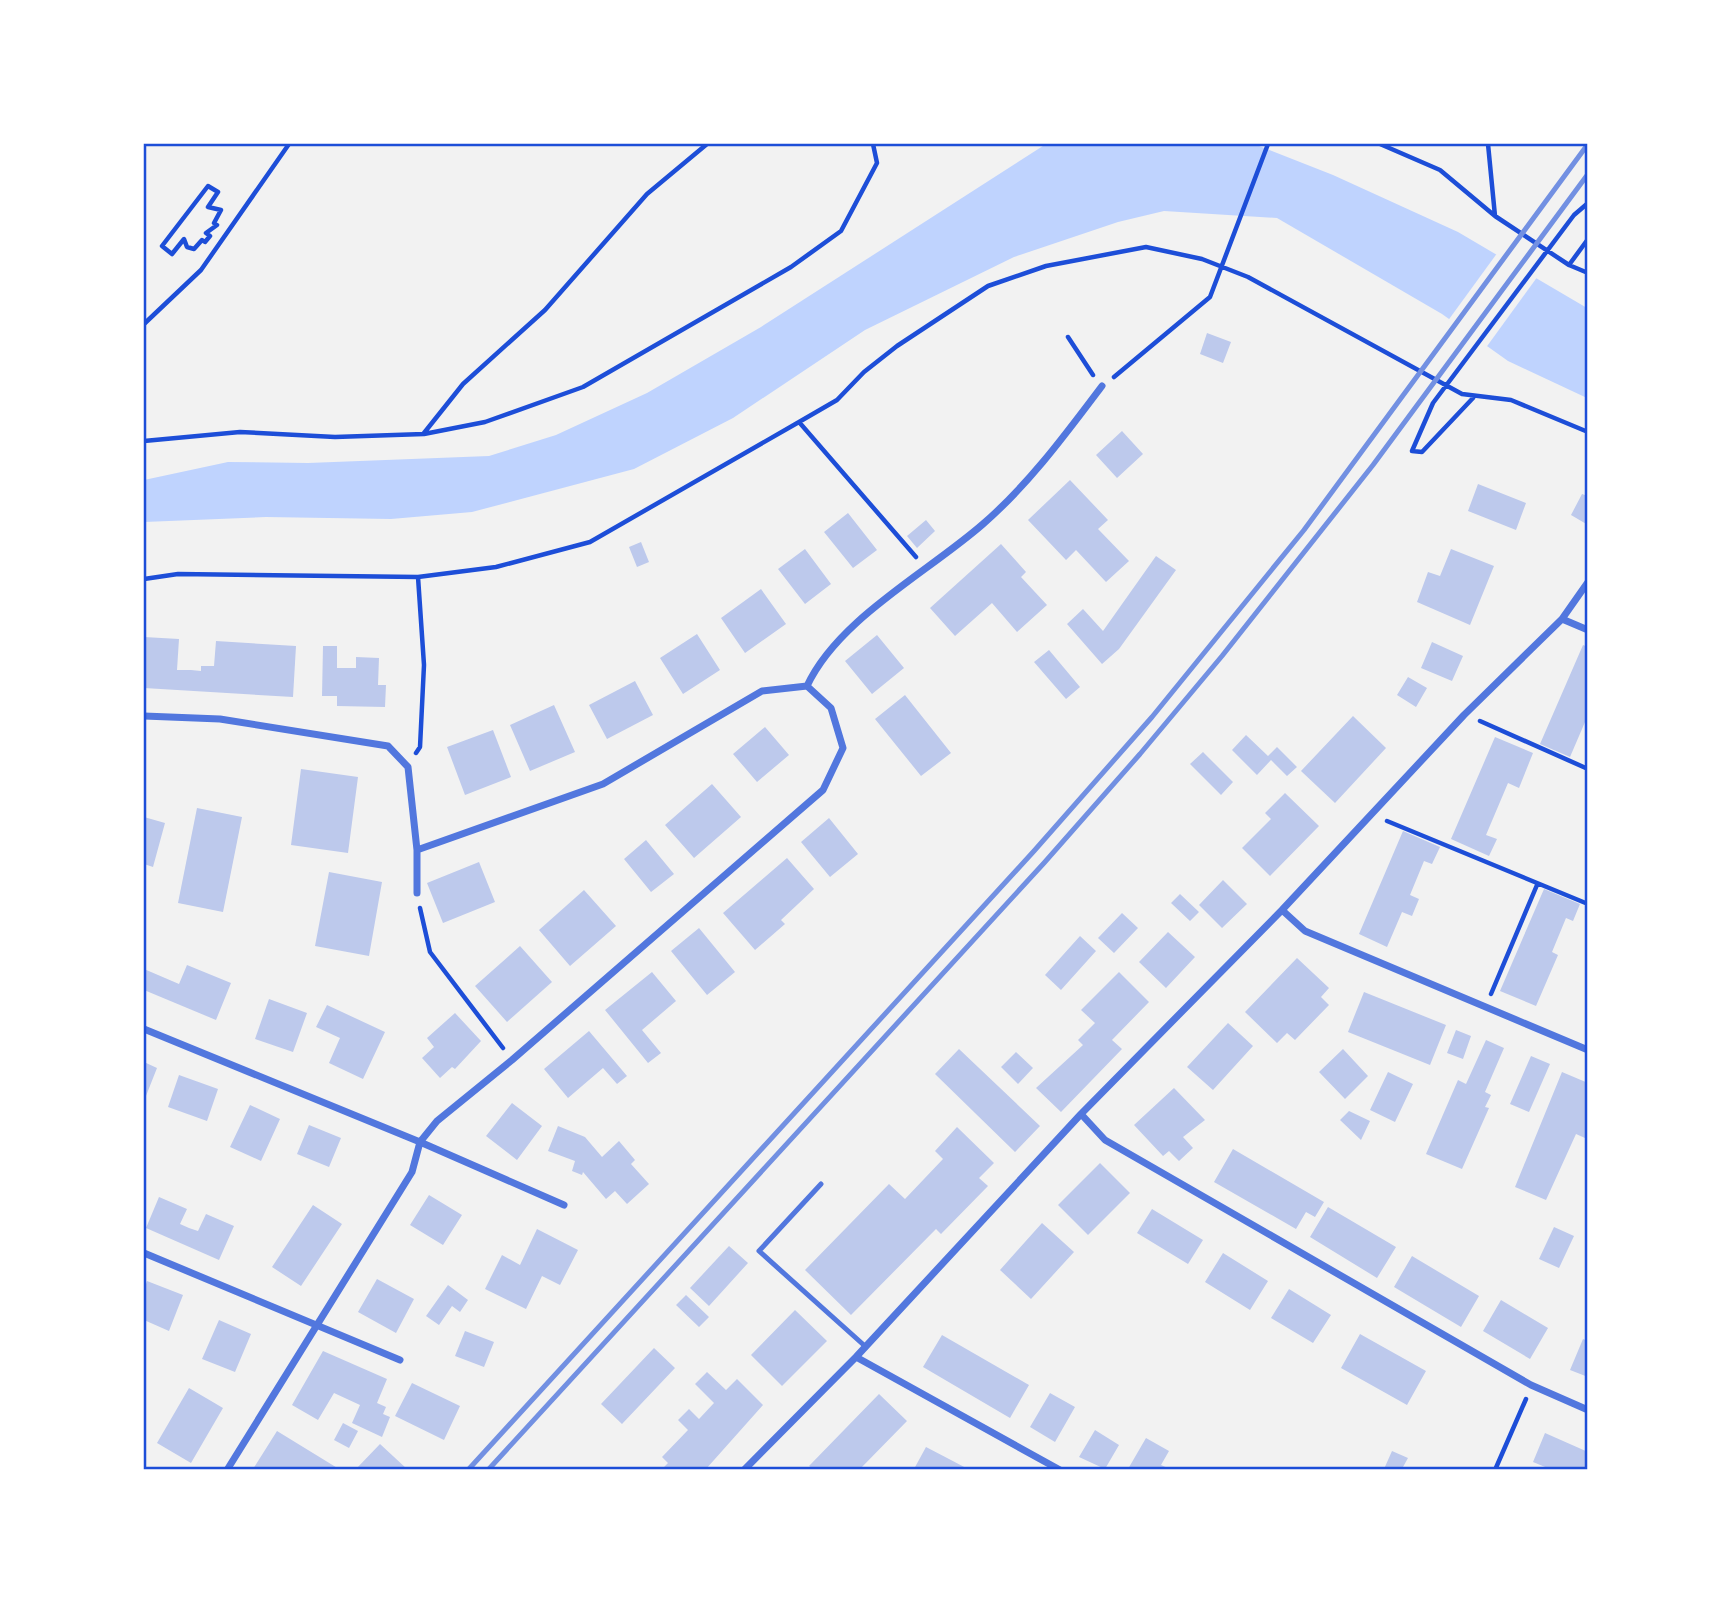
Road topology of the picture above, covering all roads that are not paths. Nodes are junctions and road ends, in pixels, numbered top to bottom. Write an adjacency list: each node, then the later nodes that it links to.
1 (1102, 386): 5 (street)
2 (1587, 582): 3 (street)
3 (1562, 619): 4 (street); 9 (street)
4 (1587, 630)
5 (807, 686): 7 (street); 13 (street)
6 (144, 716): 7 (street)
7 (417, 850): 8 (street)
8 (417, 893)
9 (1282, 910): 11 (street); 12 (street)
10 (144, 1029): 13 (street)
11 (1587, 1050)
12 (1081, 1114): 18 (street); 21 (street)
13 (420, 1142): 15 (street); 17 (street)
14 (821, 1184): 18 (lane)
15 (564, 1205)
16 (144, 1253): 17 (street)
17 (316, 1323): 20 (street); 22 (street)
18 (866, 1346): 19 (street)
19 (856, 1357): 23 (street); 24 (street)
20 (400, 1360)
21 (1587, 1410)
22 (227, 1469)
23 (744, 1469)
24 (1060, 1469)

